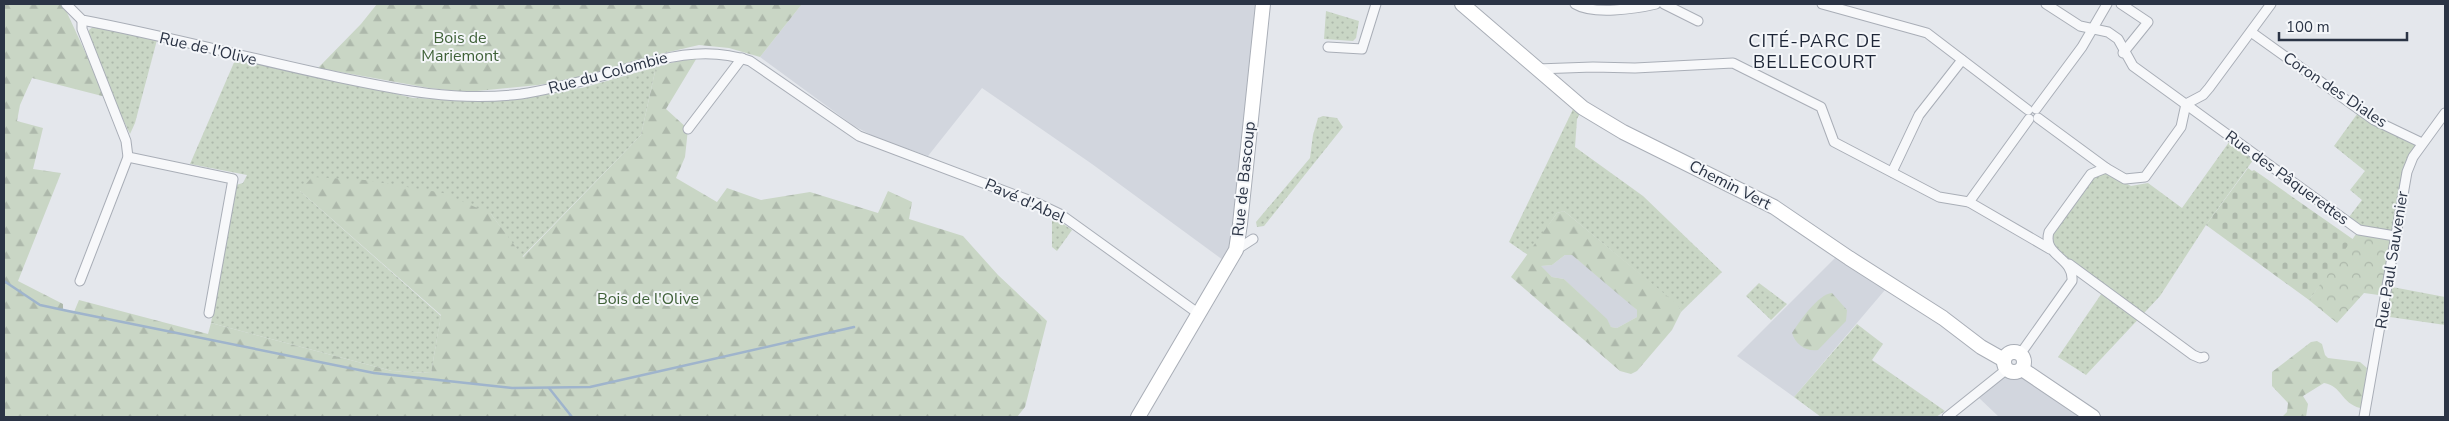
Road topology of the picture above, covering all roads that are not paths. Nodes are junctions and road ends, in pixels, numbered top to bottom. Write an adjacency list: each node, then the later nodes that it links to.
1 (66, 4): 13 (street)
2 (1262, 4): 36 (street, Rue de Bascoup)
3 (1376, 4): 17 (street)
4 (1462, 4): 21 (street, Chemin Vert)
5 (1575, 4): 6 (street)
6 (1656, 4)
7 (1664, 4): 14 (street)
8 (1822, 4): 20 (street)
9 (2046, 4): 15 (street, Rue des Pâquerettes)
10 (2106, 4): 15 (street)
11 (2122, 4): 18 (street)
12 (2271, 4): 16 (street)
13 (82, 20): 22 (street, Rue de l'Olive); 29 (street)
14 (1698, 21)
15 (2092, 28): 18 (street, Rue des Pâquerettes); 25 (street)
16 (2251, 32): 23 (street); 28 (street, Coron des Diales)
17 (1328, 47)
18 (2123, 53): 23 (street, Rue des Pâquerettes)
19 (742, 58): 22 (street, Rue du Colombie); 26 (street); 27 (street, Rue du Colombie)
20 (1962, 60): 25 (street); 31 (street)
21 (1537, 69): 31 (street); 43 (street, Chemin Vert)
22 (334, 76)
23 (2186, 104): 30 (street); 33 (street, Rue des Pâquerettes)
24 (2445, 113): 28 (street, Rue Paul Sauvenier)
25 (2033, 114): 30 (street); 32 (street)
26 (688, 129)
27 (859, 136): 40 (street, Pavé d'Abel)
28 (2422, 143): 33 (street, Rue Paul Sauvenier)
29 (128, 157): 38 (street); 39 (street)
30 (2106, 168): 35 (street)
31 (1892, 172): 32 (street)
32 (1969, 202): 35 (street)
33 (2395, 236): 48 (street, Rue Paul Sauvenier)
34 (1253, 239): 36 (street)
35 (2050, 248): 37 (street)
36 (1236, 250): 40 (street, Rue de Bascoup)
37 (2066, 262): 41 (street); 42 (street)
38 (80, 281)
39 (209, 313)
40 (1199, 314): 45 (street, Rue de Bascoup)
41 (2021, 353): 43 (street); 44 (street)
42 (2204, 357)
43 (2005, 364): 44 (street); 46 (street)
44 (2022, 368): 47 (street)
45 (1138, 417)
46 (1947, 417)
47 (2093, 417)
48 (2364, 417)

